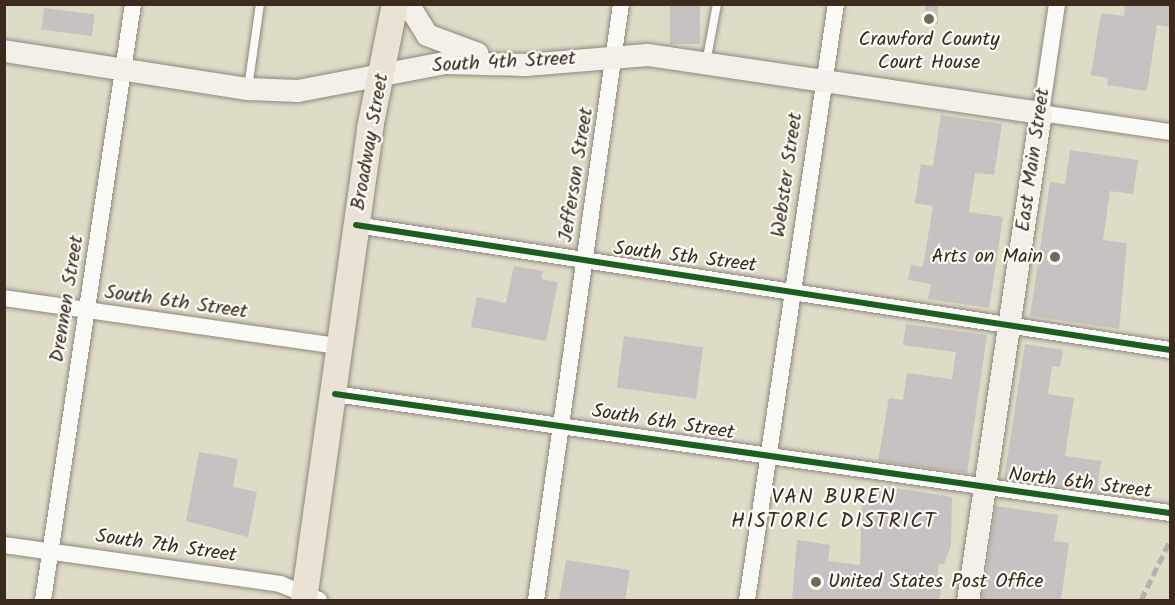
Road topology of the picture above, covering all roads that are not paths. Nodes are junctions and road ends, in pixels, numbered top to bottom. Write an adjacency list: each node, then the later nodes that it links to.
1 (133, 4): 13 (street, Drennen Street)
2 (260, 4): 16 (lane)
3 (395, 4): 14 (main road, Broadway Street)
4 (408, 4): 12 (street)
5 (621, 4): 10 (street, Jefferson Street)
6 (717, 4): 11 (lane)
7 (836, 4): 15 (street, Webster Street)
8 (1057, 4): 17 (street, East Main Street)
9 (4, 51): 13 (street, South 4th Street)
10 (616, 54): 11 (street, South 4th Street); 12 (street, South 4th Street); 20 (street, Jefferson Street)
11 (706, 64): 15 (street, South 4th Street)
12 (526, 65): 14 (street, South 4th Street)
13 (124, 69): 16 (street, South 4th Street); 23 (street, Drennen Street)
14 (382, 77): 16 (street, South 4th Street); 19 (main road, Broadway Street)
15 (823, 81): 17 (street, South 4th Street); 21 (street, Webster Street)
16 (248, 89)
17 (1041, 112): 18 (street); 24 (street, East Main Street)
18 (1170, 132)
19 (356, 225): 20 (street, South 5th Street); 25 (main road, Broadway Street)
20 (585, 262): 21 (street, South 5th Street); 28 (street, Jefferson Street)
21 (793, 288): 24 (street, South 5th Street); 29 (street, Webster Street)
22 (4, 298): 23 (street, South 6th Street)
23 (87, 311): 25 (street, South 6th Street); 33 (street, Drennen Street)
24 (1010, 324): 26 (street, South 5th Street); 30 (street, East Main Street)
25 (342, 347): 27 (main road, Broadway Street)
26 (1170, 350)
27 (334, 394): 28 (street, South 6th Street); 34 (main road, Broadway Street)
28 (560, 424): 29 (street, South 6th Street); 36 (street, Jefferson Street)
29 (768, 456): 30 (street, South 6th Street); 37 (street, Webster Street)
30 (986, 489): 31 (street, North 6th Street); 38 (street, East Main Street)
31 (1169, 508)
32 (4, 545): 33 (street, South 7th Street)
33 (51, 552): 34 (street, South 7th Street); 35 (street, Drennen Street)
34 (309, 598)
35 (43, 600)
36 (536, 600)
37 (747, 600)
38 (968, 600)

